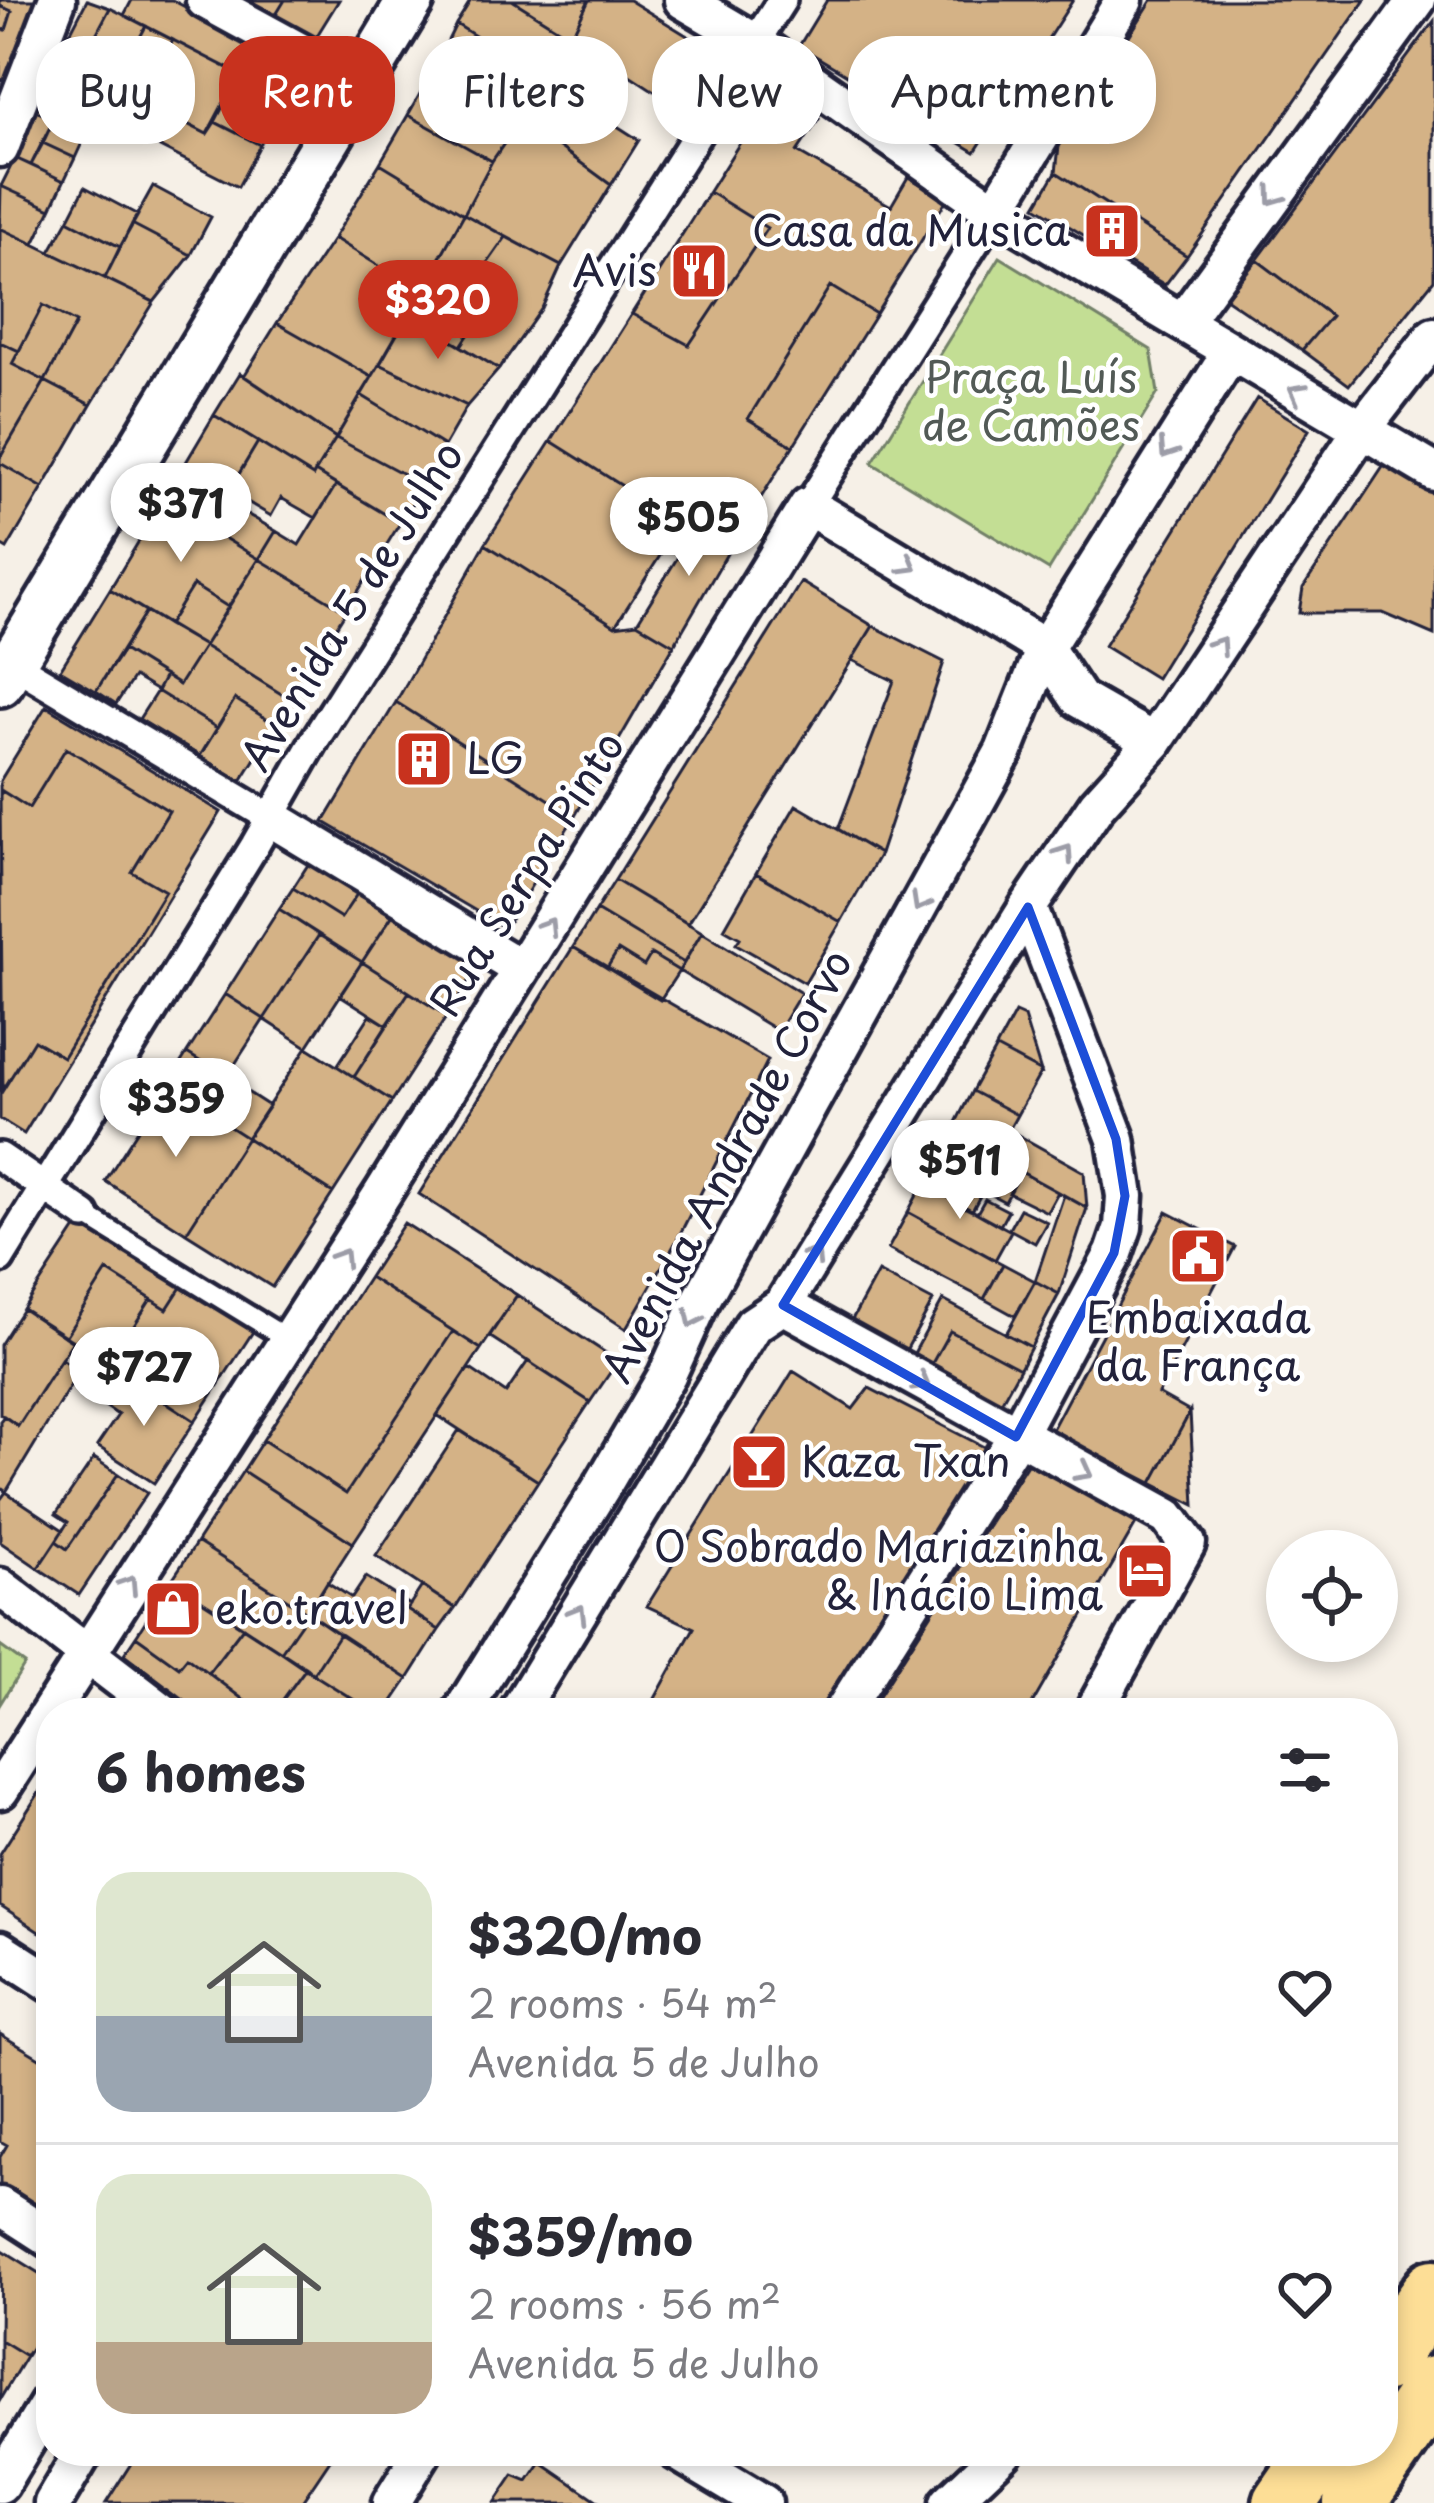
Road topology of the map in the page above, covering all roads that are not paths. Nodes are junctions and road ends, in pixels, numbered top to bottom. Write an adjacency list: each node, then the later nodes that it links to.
1 (57, 0): 15 (street)
2 (205, 0): 8 (street)
3 (411, 0): 9 (street)
4 (683, 0): 10 (street)
5 (782, 0): 11 (street, Avenida 5 de Julho)
6 (1124, 0): 16 (street, Rua Serpa Pinto)
7 (1417, 0): 17 (street, one-way to 17)
8 (271, 36)
9 (390, 36)
10 (744, 36)
11 (760, 36)
12 (824, 91): 16 (street)
13 (325, 144): 24 (street)
14 (692, 144): 26 (street, Avenida 5 de Julho)
15 (0, 148)
16 (994, 211): 17 (street); 22 (street, Rua Serpa Pinto)
17 (1184, 320): 19 (street)
18 (1434, 336): 20 (street)
19 (1231, 352): 20 (street, one-way to 19); 23 (street, Avenida Andrade Corvo, one-way to 23)
20 (1364, 428): 21 (street); 25 (street, one-way to 20)
21 (1434, 472)
22 (808, 506): 23 (street, one-way to 23); 28 (street, Rua Serpa Pinto, one-way to 22)
23 (1045, 648): 25 (street); 40 (street, Avenida Andrade Corvo, one-way to 40)
24 (6, 673): 26 (street)
25 (1154, 742): 27 (street, one-way to 25)
26 (271, 818): 28 (street); 30 (street, Avenida 5 de Julho)
27 (1028, 907): 33 (street, one-way to 27); 35 (street)
28 (521, 969): 34 (street, Rua Serpa Pinto, one-way to 28)
29 (0, 1157): 30 (street)
30 (45, 1189): 31 (street); 32 (street, Avenida 5 de Julho)
31 (85, 1215): 34 (lane)
32 (0, 1259)
33 (783, 1305): 35 (street, one-way to 35); 41 (street, one-way to 33)
34 (289, 1340): 37 (street, Rua Serpa Pinto, one-way to 34)
35 (1016, 1436): 42 (street); 43 (street, one-way to 43)
36 (0, 1587): 37 (street)
37 (85, 1652): 38 (street, Rua Serpa Pinto); 39 (street)
38 (57, 1698)
39 (145, 1698)
40 (470, 1698)
41 (527, 1698)
42 (851, 1698)
43 (1103, 1698)
44 (36, 1732): 45 (street, Rua Serpa Pinto)
45 (0, 1790)
46 (0, 1950): 47 (street)
47 (36, 1973)
48 (0, 2206): 49 (street)
49 (36, 2230)
50 (1434, 2290): 51 (main road)
51 (1398, 2341)
52 (1434, 2387): 54 (main road)
53 (36, 2425): 61 (street)
54 (1398, 2439)
55 (75, 2466): 63 (street)
56 (415, 2466): 62 (street)
57 (701, 2466): 64 (street)
58 (988, 2466): 65 (street)
59 (1310, 2466): 66 (main road)
60 (1380, 2466): 67 (main road)
61 (0, 2484)
62 (395, 2502)
63 (52, 2503)
64 (764, 2503)
65 (950, 2503)
66 (1284, 2503)
67 (1354, 2503)

